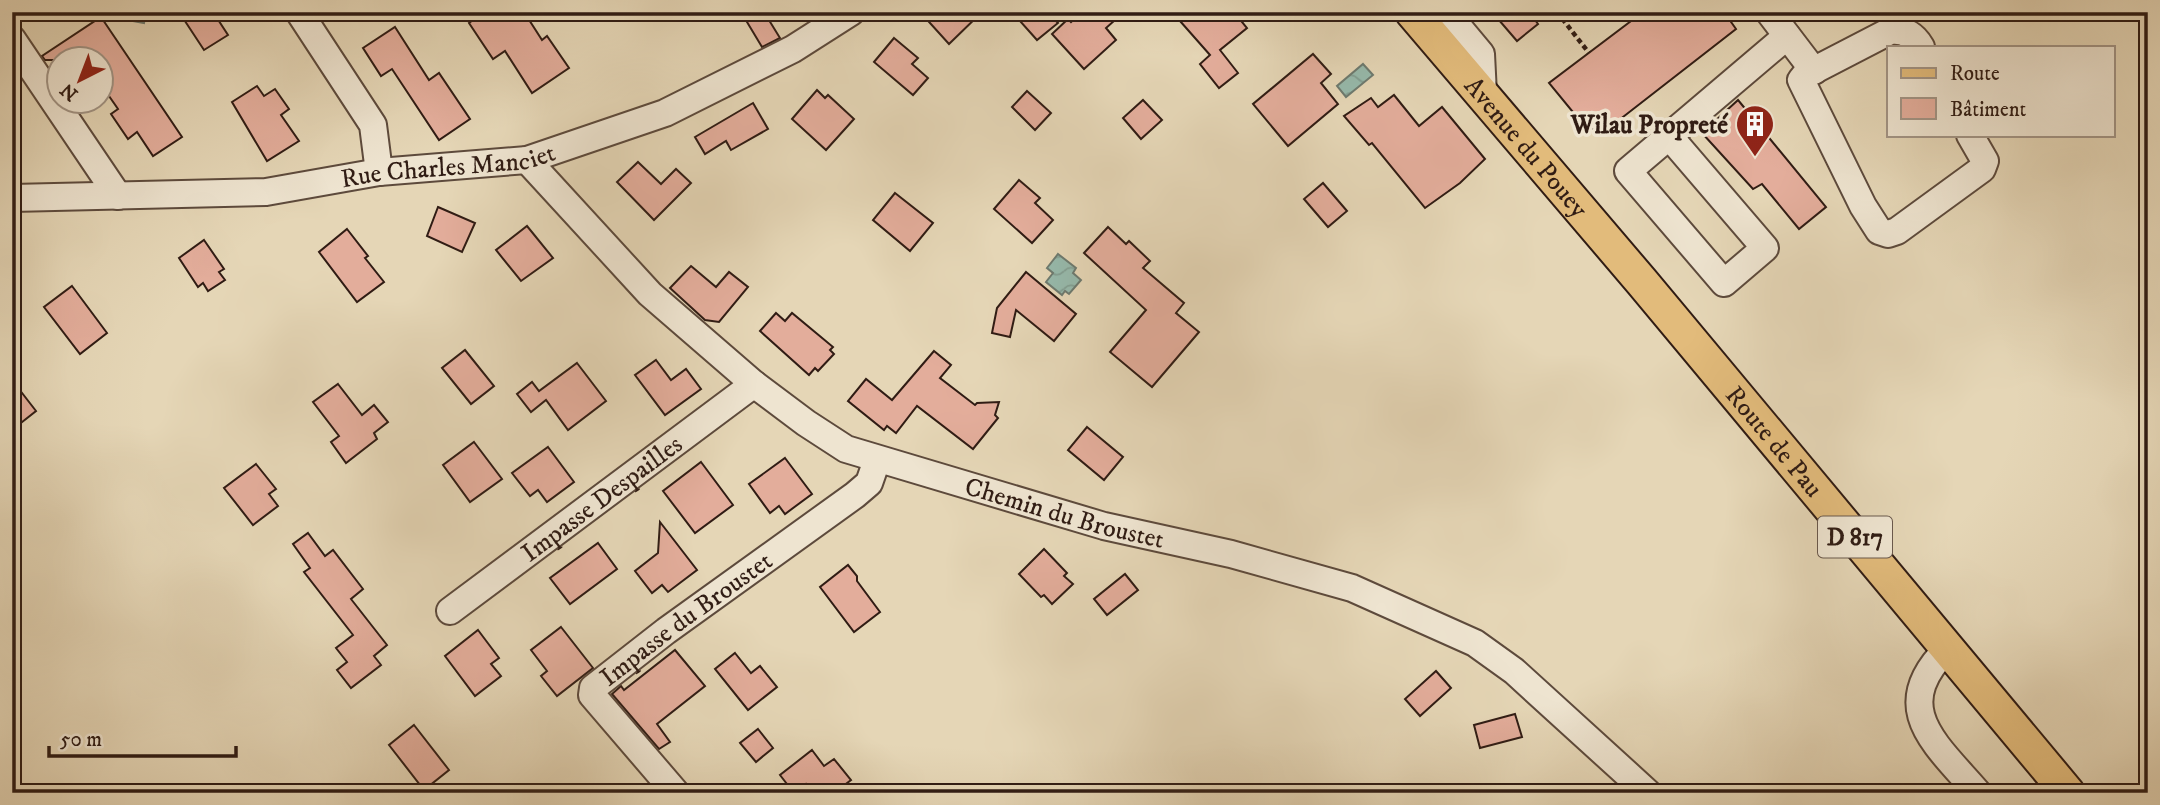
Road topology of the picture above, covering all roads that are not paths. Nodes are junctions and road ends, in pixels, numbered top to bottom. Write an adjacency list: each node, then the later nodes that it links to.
1 (299, 12): 14 (street)
2 (851, 12): 13 (street, Rue Charles Manciet)
3 (1412, 12): 10 (main road, Avenue du Pouey / D 817)
4 (1446, 12): 10 (street)
5 (1769, 12): 6 (street)
6 (1787, 36): 9 (street); 11 (street)
7 (12, 39): 15 (street)
8 (1920, 46): 9 (street)
9 (1814, 71): 12 (street)
10 (1483, 94): 17 (main road, Avenue du Pouey / D 817)
11 (1669, 136): 11 (street)
12 (1971, 136)
13 (527, 160): 14 (street, Rue Charles Manciet); 18 (street, Chemin du Broustet)
14 (379, 172): 15 (street, Rue Charles Manciet)
15 (118, 196): 16 (street, Rue Charles Manciet)
16 (12, 198)
17 (1642, 282): 21 (main road, Route de Pau / D 817)
18 (754, 384): 19 (street, Chemin du Broustet); 20 (street, Impasse Despailles)
19 (877, 460): 22 (street, Impasse du Broustet); 23 (street, Chemin du Broustet)
20 (450, 611)
21 (1948, 648): 24 (street); 25 (main road, Route de Pau / D 817)
22 (676, 793)
23 (1648, 793)
24 (1978, 793)
25 (2068, 793)

